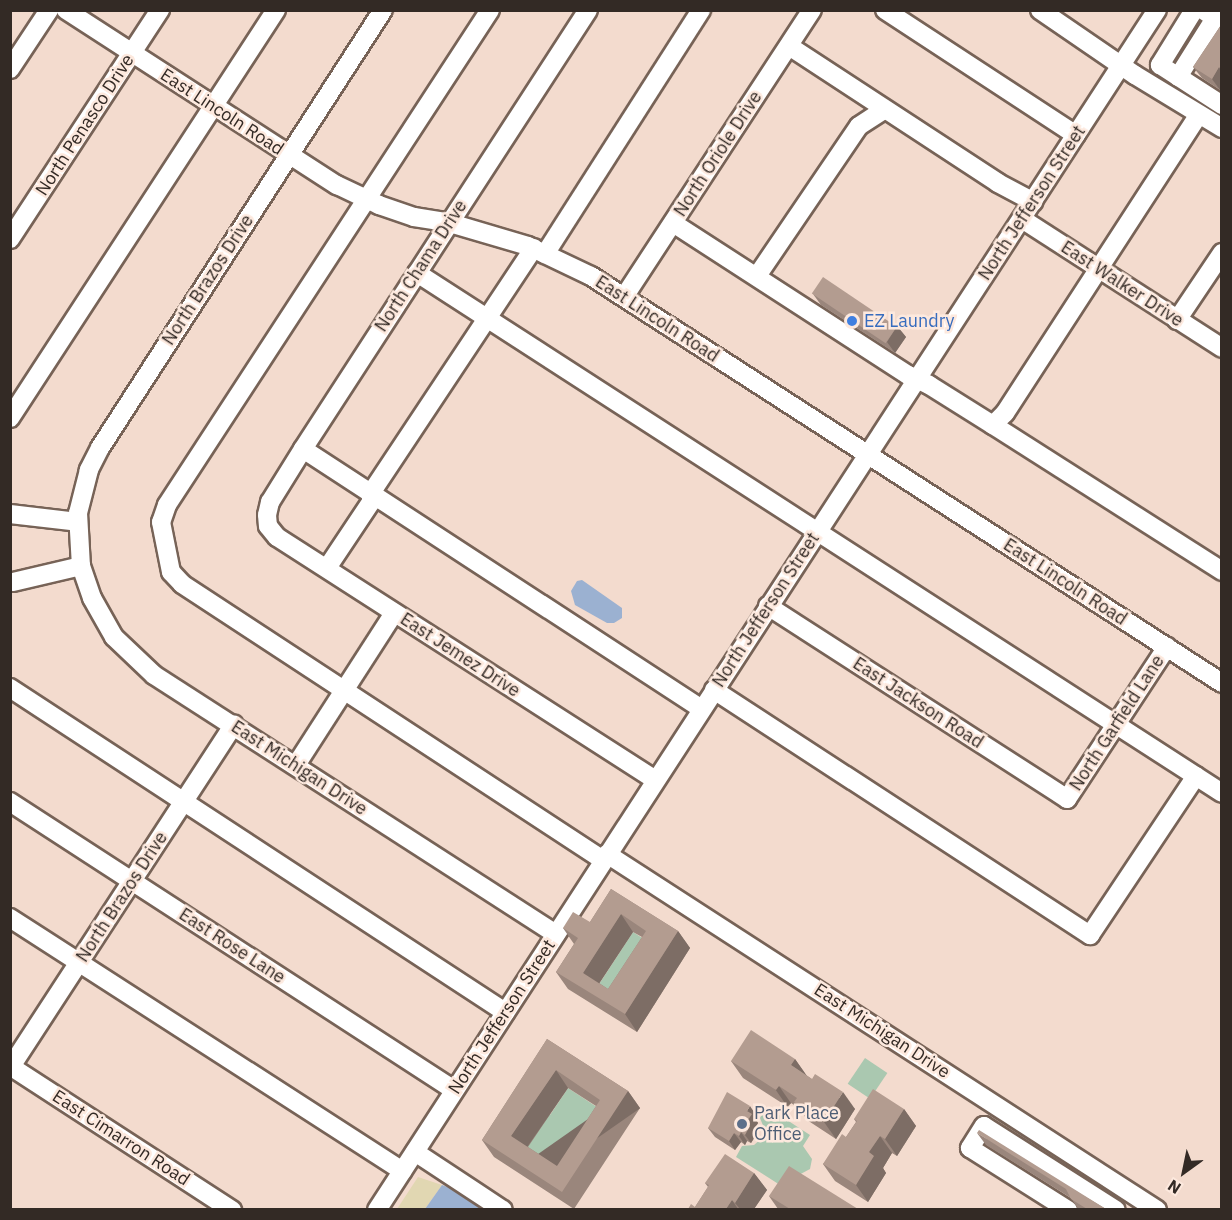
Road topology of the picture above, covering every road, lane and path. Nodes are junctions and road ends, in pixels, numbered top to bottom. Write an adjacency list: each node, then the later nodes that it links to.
1 (49, 10): 18 (street)
2 (66, 10): 16 (street, East Lincoln Road)
3 (160, 10): 16 (street, North Penasco Drive)
4 (276, 10): 21 (street)
5 (383, 10): 26 (street, North Brazos Drive)
6 (490, 10): 27 (street, East Michigan Drive)
7 (588, 10): 30 (street, North Chama Drive)
8 (701, 10): 33 (street)
9 (812, 10): 15 (street, North Oriole Drive)
10 (885, 10): 25 (street)
11 (1040, 10): 17 (street)
12 (1157, 10): 17 (street, North Jefferson Street)
13 (1194, 10): 19 (street)
14 (1209, 14): 19 (street)
15 (789, 46): 22 (street); 31 (street, North Oriole Drive)
16 (132, 53): 21 (street, East Lincoln Road); 32 (street, North Penasco Drive)
17 (1122, 65): 23 (street); 25 (street, North Jefferson Street)
18 (10, 69)
19 (1178, 77): 20 (street)
20 (1221, 105)
21 (214, 106): 26 (street, East Lincoln Road); 43 (street)
22 (884, 110): 28 (street); 37 (street)
23 (1198, 114): 24 (street); 35 (street)
24 (1221, 128)
25 (1076, 135): 28 (street, North Jefferson Street)
26 (289, 155): 27 (street, East Lincoln Road); 49 (street, North Brazos Drive)
27 (367, 199): 30 (street, East Lincoln Road); 61 (street, East Michigan Drive)
28 (1033, 202): 29 (street, North Jefferson Street)
29 (1022, 219): 35 (street, East Walker Drive); 42 (street, North Jefferson Street)
30 (450, 223): 33 (street, East Lincoln Road); 36 (street, North Chama Drive)
31 (673, 223): 37 (street); 38 (street, North Oriole Drive)
32 (10, 239)
33 (539, 251): 38 (street, East Lincoln Road); 39 (street)
34 (1221, 253): 40 (street)
35 (1099, 269): 40 (street, East Walker Drive); 44 (street)
36 (417, 273): 39 (street); 45 (street, North Chama Drive)
37 (757, 276): 42 (street)
38 (624, 297): 46 (street, East Lincoln Road)
39 (489, 319): 47 (street); 51 (street)
40 (1177, 320): 41 (street, East Walker Drive)
41 (1221, 348)
42 (916, 381): 44 (street); 46 (street, North Jefferson Street)
43 (10, 418)
44 (993, 425): 54 (street)
45 (303, 449): 47 (street); 50 (street, North Chama Drive)
46 (867, 454): 51 (street, North Jefferson Street); 58 (street, East Lincoln Road)
47 (371, 493): 53 (street); 63 (street)
48 (10, 514): 49 (street)
49 (78, 522): 52 (street, North Brazos Drive)
50 (268, 526): 53 (street, East Jemez Drive)
51 (817, 531): 56 (street, North Jefferson Street); 64 (street)
52 (81, 566): 55 (street); 65 (street, East Michigan Drive)
53 (327, 568): 57 (street, East Jemez Drive)
54 (1221, 571)
55 (13, 582)
56 (768, 606): 62 (street, North Jefferson Street); 70 (street, East Jackson Road)
57 (394, 613): 61 (street); 68 (street, East Jemez Drive)
58 (1167, 647): 59 (street, East Lincoln Road); 64 (street, North Garfield Lane)
59 (1221, 683)
60 (10, 688): 71 (street)
61 (345, 690): 66 (street); 73 (street, East Michigan Drive)
62 (714, 690): 63 (street, North Jefferson Street); 67 (street)
63 (702, 709): 68 (street, North Jefferson Street)
64 (1117, 724): 67 (street); 70 (street, North Garfield Lane)
65 (234, 725): 66 (street, East Michigan Drive); 71 (street, North Brazos Drive)
66 (296, 765): 76 (street, East Michigan Drive)
67 (1196, 776): 69 (street)
68 (655, 780): 73 (street, North Jefferson Street)
69 (1221, 793)
70 (1067, 799)
71 (184, 801): 74 (street, North Brazos Drive); 78 (street)
72 (10, 802): 74 (street, East Rose Lane)
73 (605, 857): 76 (street, North Jefferson Street); 81 (street, East Michigan Drive)
74 (132, 881): 77 (street, North Brazos Drive); 80 (street, East Rose Lane)
75 (10, 918): 77 (street)
76 (556, 934): 78 (street, North Jefferson Street)
77 (79, 963): 79 (street, North Brazos Drive); 85 (street)
78 (505, 1012): 80 (street, North Jefferson Street)
79 (11, 1067): 87 (street, East Cimarron Road)
80 (454, 1090): 83 (street, North Jefferson Street)
81 (1034, 1130): 82 (street); 84 (street, East Michigan Drive)
82 (1022, 1150): 86 (street); 90 (street)
83 (415, 1152): 85 (street, North Jefferson Street); 89 (street)
84 (1096, 1170): 86 (street); 92 (street, East Michigan Drive)
85 (402, 1171): 88 (street, North Jefferson Street)
86 (1084, 1189): 91 (street)
87 (232, 1209)
88 (377, 1209)
89 (503, 1209)
90 (1068, 1209)
91 (1116, 1209)
92 (1157, 1209)

